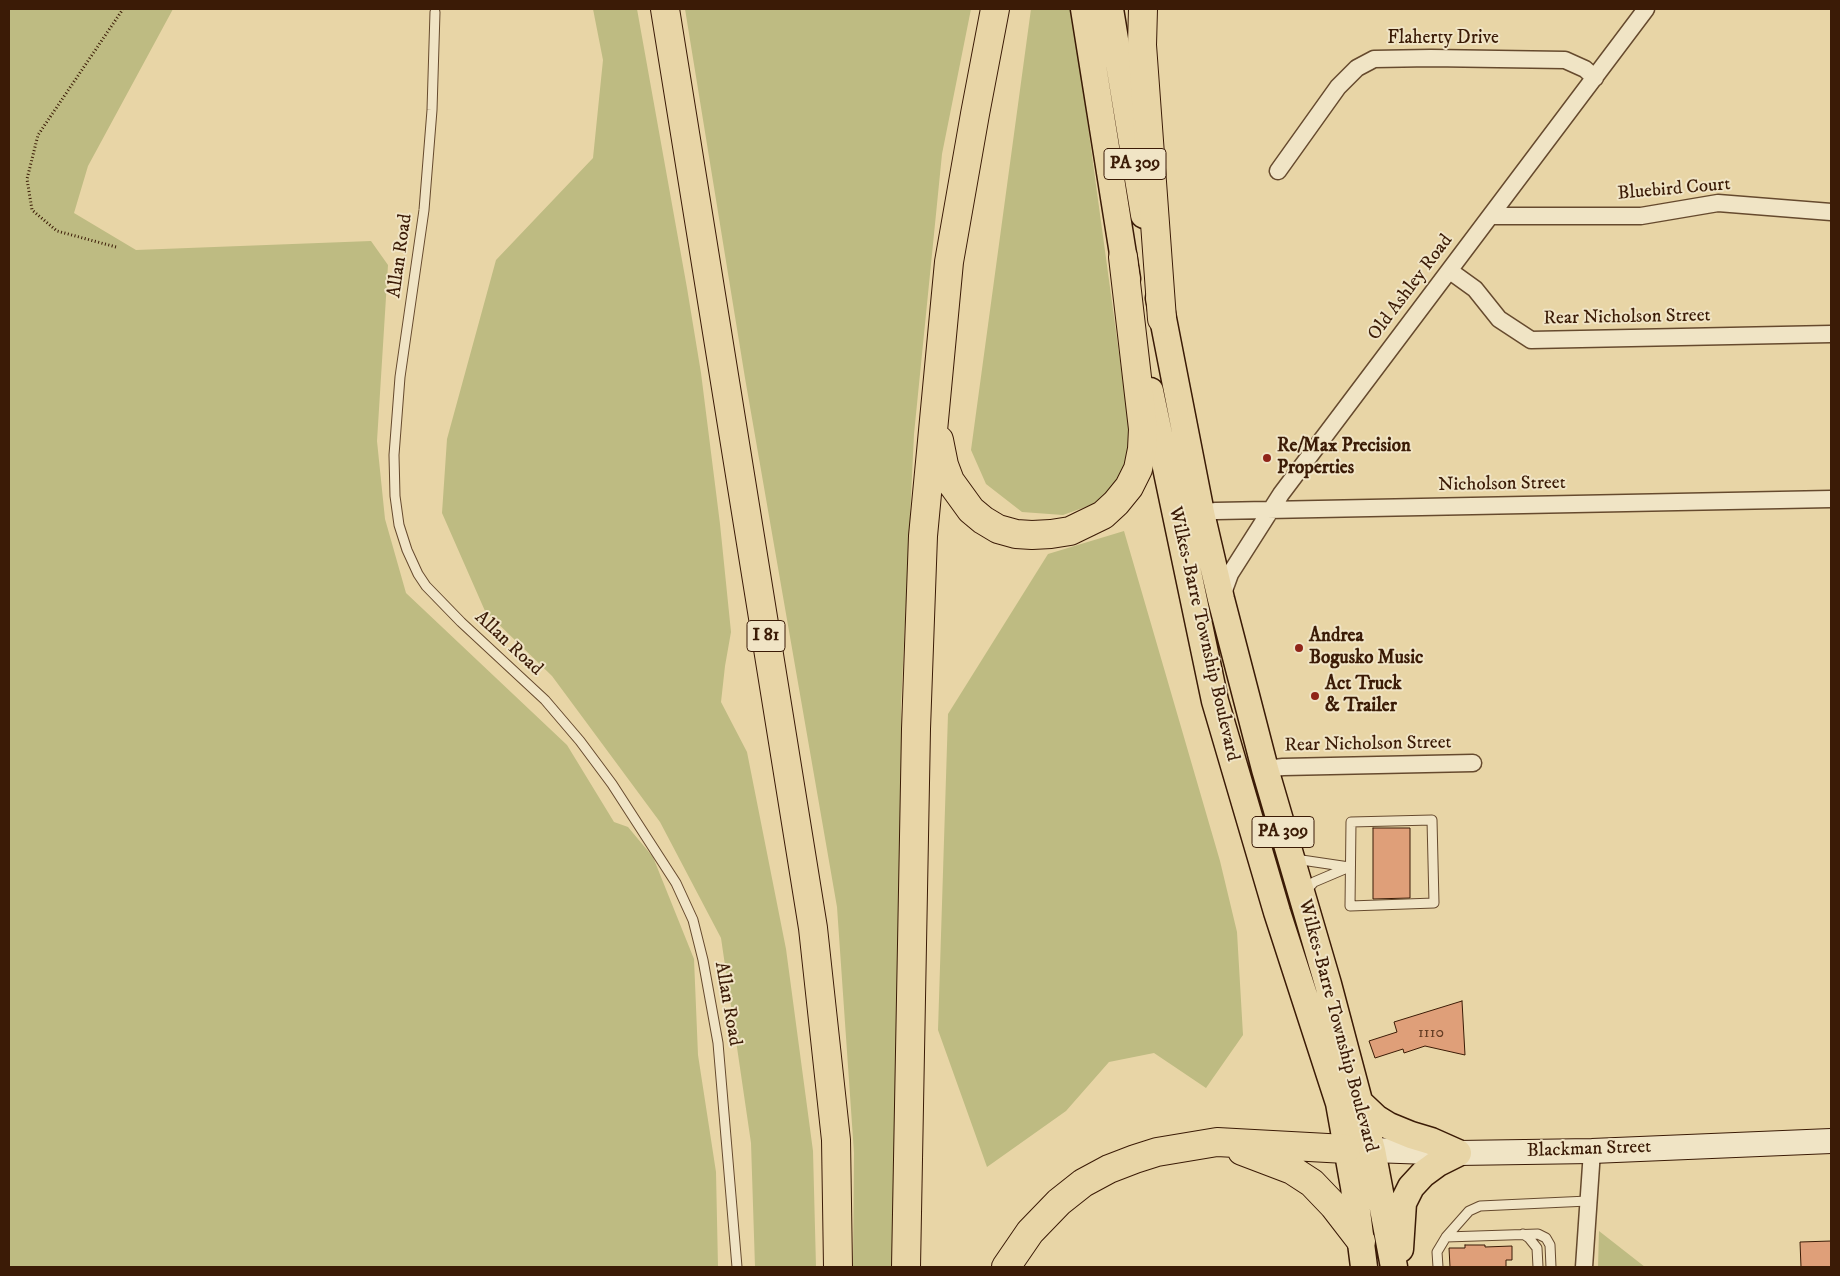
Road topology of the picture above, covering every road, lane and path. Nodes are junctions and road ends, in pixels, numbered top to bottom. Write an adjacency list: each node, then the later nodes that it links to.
1 (123, 9): 13 (path)
2 (665, 9): 40 (highway, I 81)
3 (995, 9): 18 (highway)
4 (1084, 9): 14 (main road, PA 309)
5 (1110, 9): 16 (main road, PA 309)
6 (1143, 9): 16 (highway)
7 (1646, 9): 9 (street, Old Ashley Road)
8 (435, 12): 39 (lane, Allan Road)
9 (1595, 78): 10 (street, Flaherty Drive); 12 (street, Old Ashley Road)
10 (1278, 171)
11 (1831, 212): 12 (street, Bluebird Court)
12 (1491, 216): 15 (street, Old Ashley Road)
13 (116, 247)
14 (1123, 257): 18 (highway); 22 (main road, Wilkes-Barre Township Boulevard)
15 (1450, 271): 17 (street, Rear Nicholson Street); 20 (street, Old Ashley Road)
16 (1162, 319): 21 (main road, Wilkes-Barre Township Boulevard / PA 309)
17 (1831, 334)
18 (938, 382): 41 (highway)
19 (1831, 498): 20 (street, Nicholson Street)
20 (1272, 510): 21 (street, Nicholson Street); 23 (street, Old Ashley Road)
21 (1200, 513): 22 (street, Nicholson Street); 23 (main road, Wilkes-Barre Township Boulevard / PA 309)
22 (1175, 516): 32 (main road, Wilkes-Barre Township Boulevard)
23 (1221, 599): 25 (main road, Wilkes-Barre Township Boulevard / PA 309)
24 (1474, 763): 25 (street, Rear Nicholson Street)
25 (1265, 770): 26 (main road, Wilkes-Barre Township Boulevard / PA 309)
26 (1290, 857): 27 (lane); 28 (main road, Wilkes-Barre Township Boulevard / PA 309)
27 (1349, 868): 27 (lane); 28 (lane)
28 (1302, 896): 29 (main road, Wilkes-Barre Township Boulevard / PA 309)
29 (1358, 1102): 32 (main road, Wilkes-Barre Township Boulevard / PA 309); 34 (main road)
30 (1831, 1141): 33 (main road, Blackman Street)
31 (1217, 1142): 32 (highway); 38 (highway); 42 (highway)
32 (1359, 1149): 34 (main road, Blackman Street); 38 (main road, Wilkes-Barre Township Boulevard); 43 (main road, Wilkes-Barre Township Boulevard)
33 (1592, 1151): 34 (main road, Blackman Street); 35 (street)
34 (1458, 1153): 44 (main road)
35 (1588, 1201): 37 (lane); 48 (street)
36 (1523, 1234): 37 (lane); 46 (lane); 47 (lane)
37 (1446, 1237): 45 (lane)
38 (1362, 1254)
39 (738, 1267)
40 (838, 1267)
41 (906, 1267)
42 (1006, 1267)
43 (1394, 1267)
44 (1399, 1267)
45 (1438, 1267)
46 (1538, 1267)
47 (1551, 1267)
48 (1584, 1267)

